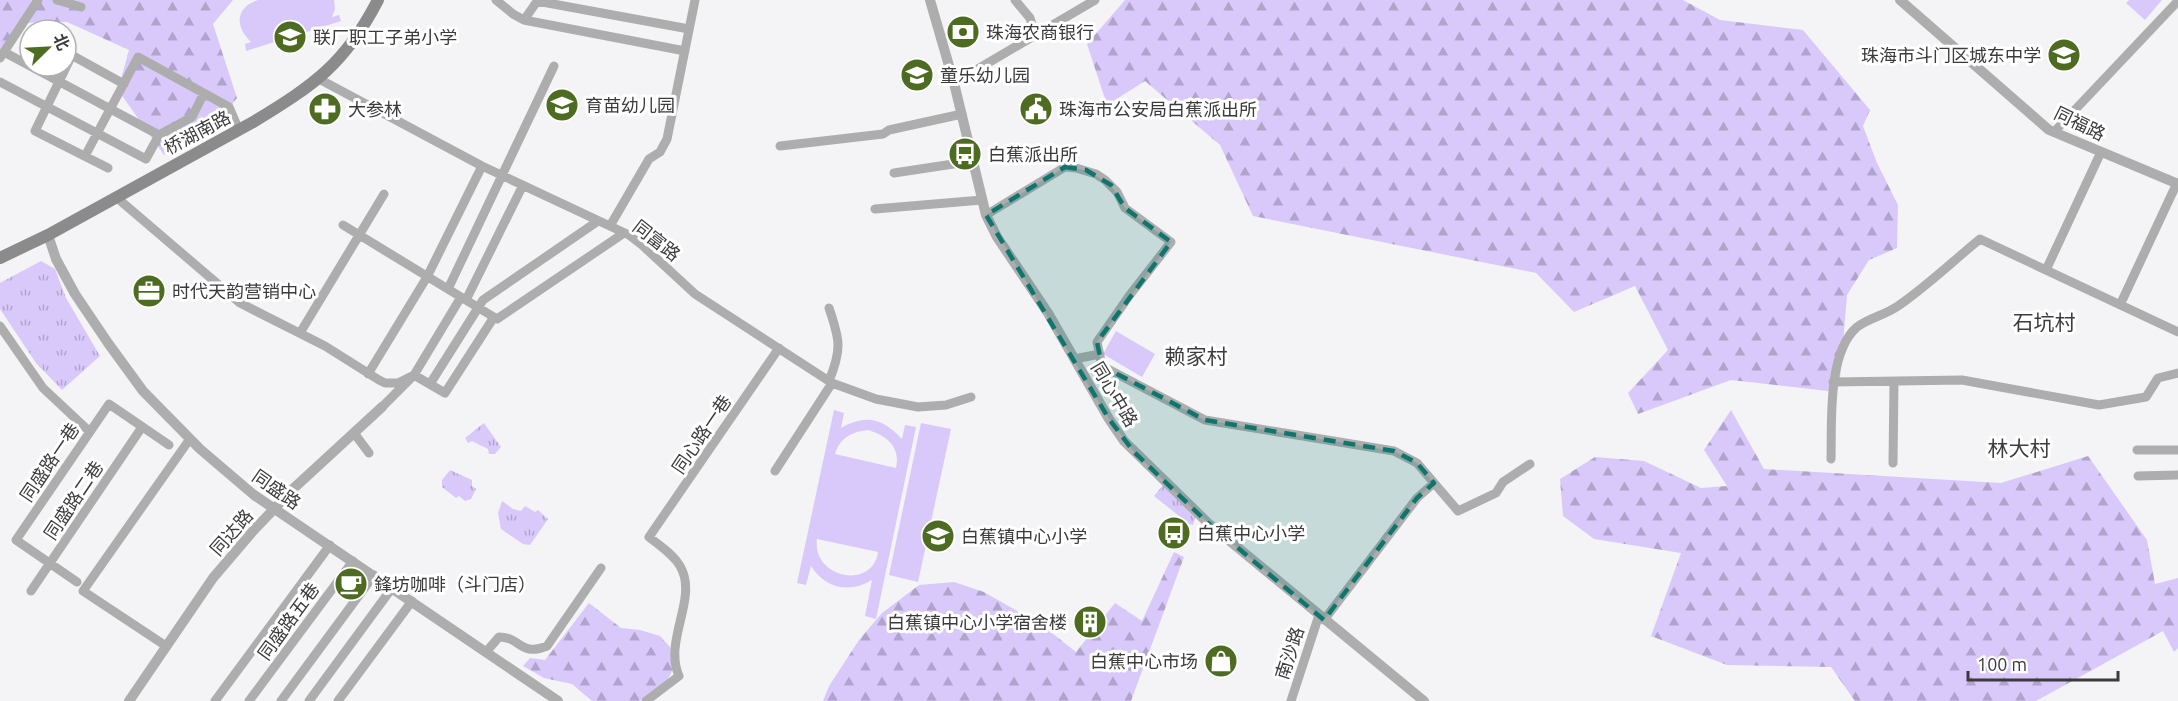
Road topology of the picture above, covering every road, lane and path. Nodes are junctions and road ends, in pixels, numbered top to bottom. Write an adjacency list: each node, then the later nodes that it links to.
1 (38, 0): 13 (street)
2 (57, 0): 12 (street)
3 (378, 0): 23 (main road, 桥湖南路)
4 (496, 0): 14 (street)
5 (695, 0): 15 (street)
6 (930, 0): 27 (street, 同心中路)
7 (1015, 0): 17 (street)
8 (1095, 0): 17 (street)
9 (1900, 0): 33 (street, 同福路)
10 (537, 1): 14 (street); 15 (street)
11 (2178, 1): 33 (street)
12 (81, 7)
13 (27, 18)
14 (524, 20): 18 (street)
15 (689, 29): 18 (street)
16 (18, 31): 19 (street)
17 (1035, 34): 27 (street)
18 (685, 51): 53 (street)
19 (2, 55): 25 (street)
20 (78, 59): 26 (street)
21 (554, 66): 43 (street)
22 (60, 78): 25 (street)
23 (319, 79): 32 (main road, 桥湖南路); 40 (street, 同富路)
24 (0, 82): 29 (street)
25 (59, 82): 29 (street); 30 (street)
26 (124, 84): 28 (street); 30 (street)
27 (954, 84): 31 (street, 同心中路)
28 (204, 93): 32 (street); 35 (street)
29 (47, 107): 34 (street); 38 (street)
30 (111, 109): 34 (street); 35 (street)
31 (962, 114): 36 (street); 39 (street, 同心中路)
32 (239, 130): 47 (main road, 桥湖南路)
33 (2054, 132): 37 (street, 同福路)
34 (98, 134): 35 (street); 38 (street)
35 (159, 135)
36 (780, 146)
37 (2101, 152): 44 (street, 同福路); 58 (street)
38 (85, 156): 41 (street)
39 (973, 161): 42 (street); 48 (street, 同心中路)
40 (482, 166): 43 (street, 同富路); 59 (street)
41 (108, 168)
42 (894, 173)
43 (502, 175): 45 (street, 同富路); 60 (street)
44 (2177, 184): 62 (street)
45 (523, 185): 51 (street, 同富路); 61 (street)
46 (384, 194): 56 (street)
47 (116, 197): 55 (main road, 桥湖南路); 68 (street)
48 (982, 200): 49 (street); 50 (street, 同心中路)
49 (875, 209)
50 (986, 215): 70 (street); 71 (street, 同心中路)
51 (598, 221): 53 (street, 同富路); 63 (street)
52 (343, 225): 56 (street)
53 (610, 226): 54 (street, 同富路)
54 (624, 233): 65 (street); 69 (street, 同富路)
55 (48, 235): 57 (main road, 桥湖南路); 96 (street, 同盛路)
56 (361, 236): 59 (street); 68 (street)
57 (0, 258)
58 (2046, 270): 62 (street); 76 (street)
59 (427, 277): 60 (street); 73 (street)
60 (448, 289): 61 (street)
61 (464, 299): 63 (street); 74 (street)
62 (2120, 305): 67 (street)
63 (478, 308): 65 (street); 78 (street)
64 (829, 308): 75 (street)
65 (494, 317): 78 (street)
66 (0, 326): 82 (street)
67 (2178, 332)
68 (300, 333): 73 (street)
69 (779, 348): 75 (street, 同富路); 116 (street, 同心路一巷)
70 (1100, 354): 71 (street); 95 (street)
71 (1074, 359): 106 (street, 同心中路)
72 (2178, 373): 77 (street)
73 (368, 374): 74 (street)
74 (414, 375): 78 (street); 80 (street)
75 (830, 382): 79 (street, 同富路); 92 (street)
76 (1833, 382): 77 (street); 89 (street)
77 (1894, 382): 91 (street)
78 (430, 384)
79 (971, 396)
80 (382, 407): 83 (street, 同达路)
81 (142, 427): 82 (street, 同盛路一巷); 85 (street); 99 (street, 同盛路二巷)
82 (90, 432): 99 (street, 同盛路一巷)
83 (354, 433): 88 (street); 96 (street, 同达路)
84 (188, 443): 107 (street)
85 (169, 446)
86 (2137, 450): 87 (street)
87 (2178, 450)
88 (369, 453)
89 (1831, 459)
90 (1530, 464): 95 (street)
91 (1893, 464)
92 (775, 471)
93 (2178, 475): 94 (street)
94 (2138, 476)
95 (1434, 483): 106 (street, 南沙路)
96 (275, 508): 97 (street, 同盛路); 107 (street, 同达路)
97 (330, 545): 98 (street, 同盛路); 110 (street)
98 (353, 561): 101 (street, 同盛路); 111 (street, 同盛路五巷)
99 (50, 563): 102 (street); 104 (street, 同盛路二巷)
100 (601, 568): 108 (street)
101 (374, 575): 103 (street, 同盛路); 112 (street)
102 (77, 582)
103 (392, 588): 105 (street, 同盛路); 113 (street)
104 (31, 591)
105 (412, 602): 108 (street, 同盛路); 114 (street)
106 (1322, 618): 117 (street, 南沙路); 118 (street, 同心中路)
107 (166, 646): 109 (street, 同达路)
108 (486, 652): 115 (street, 同盛路)
109 (129, 701)
110 (214, 701)
111 (249, 701)
112 (281, 701)
113 (309, 701)
114 (338, 701)
115 (558, 701)
116 (646, 701)
117 (1291, 701)
118 (1424, 701)

